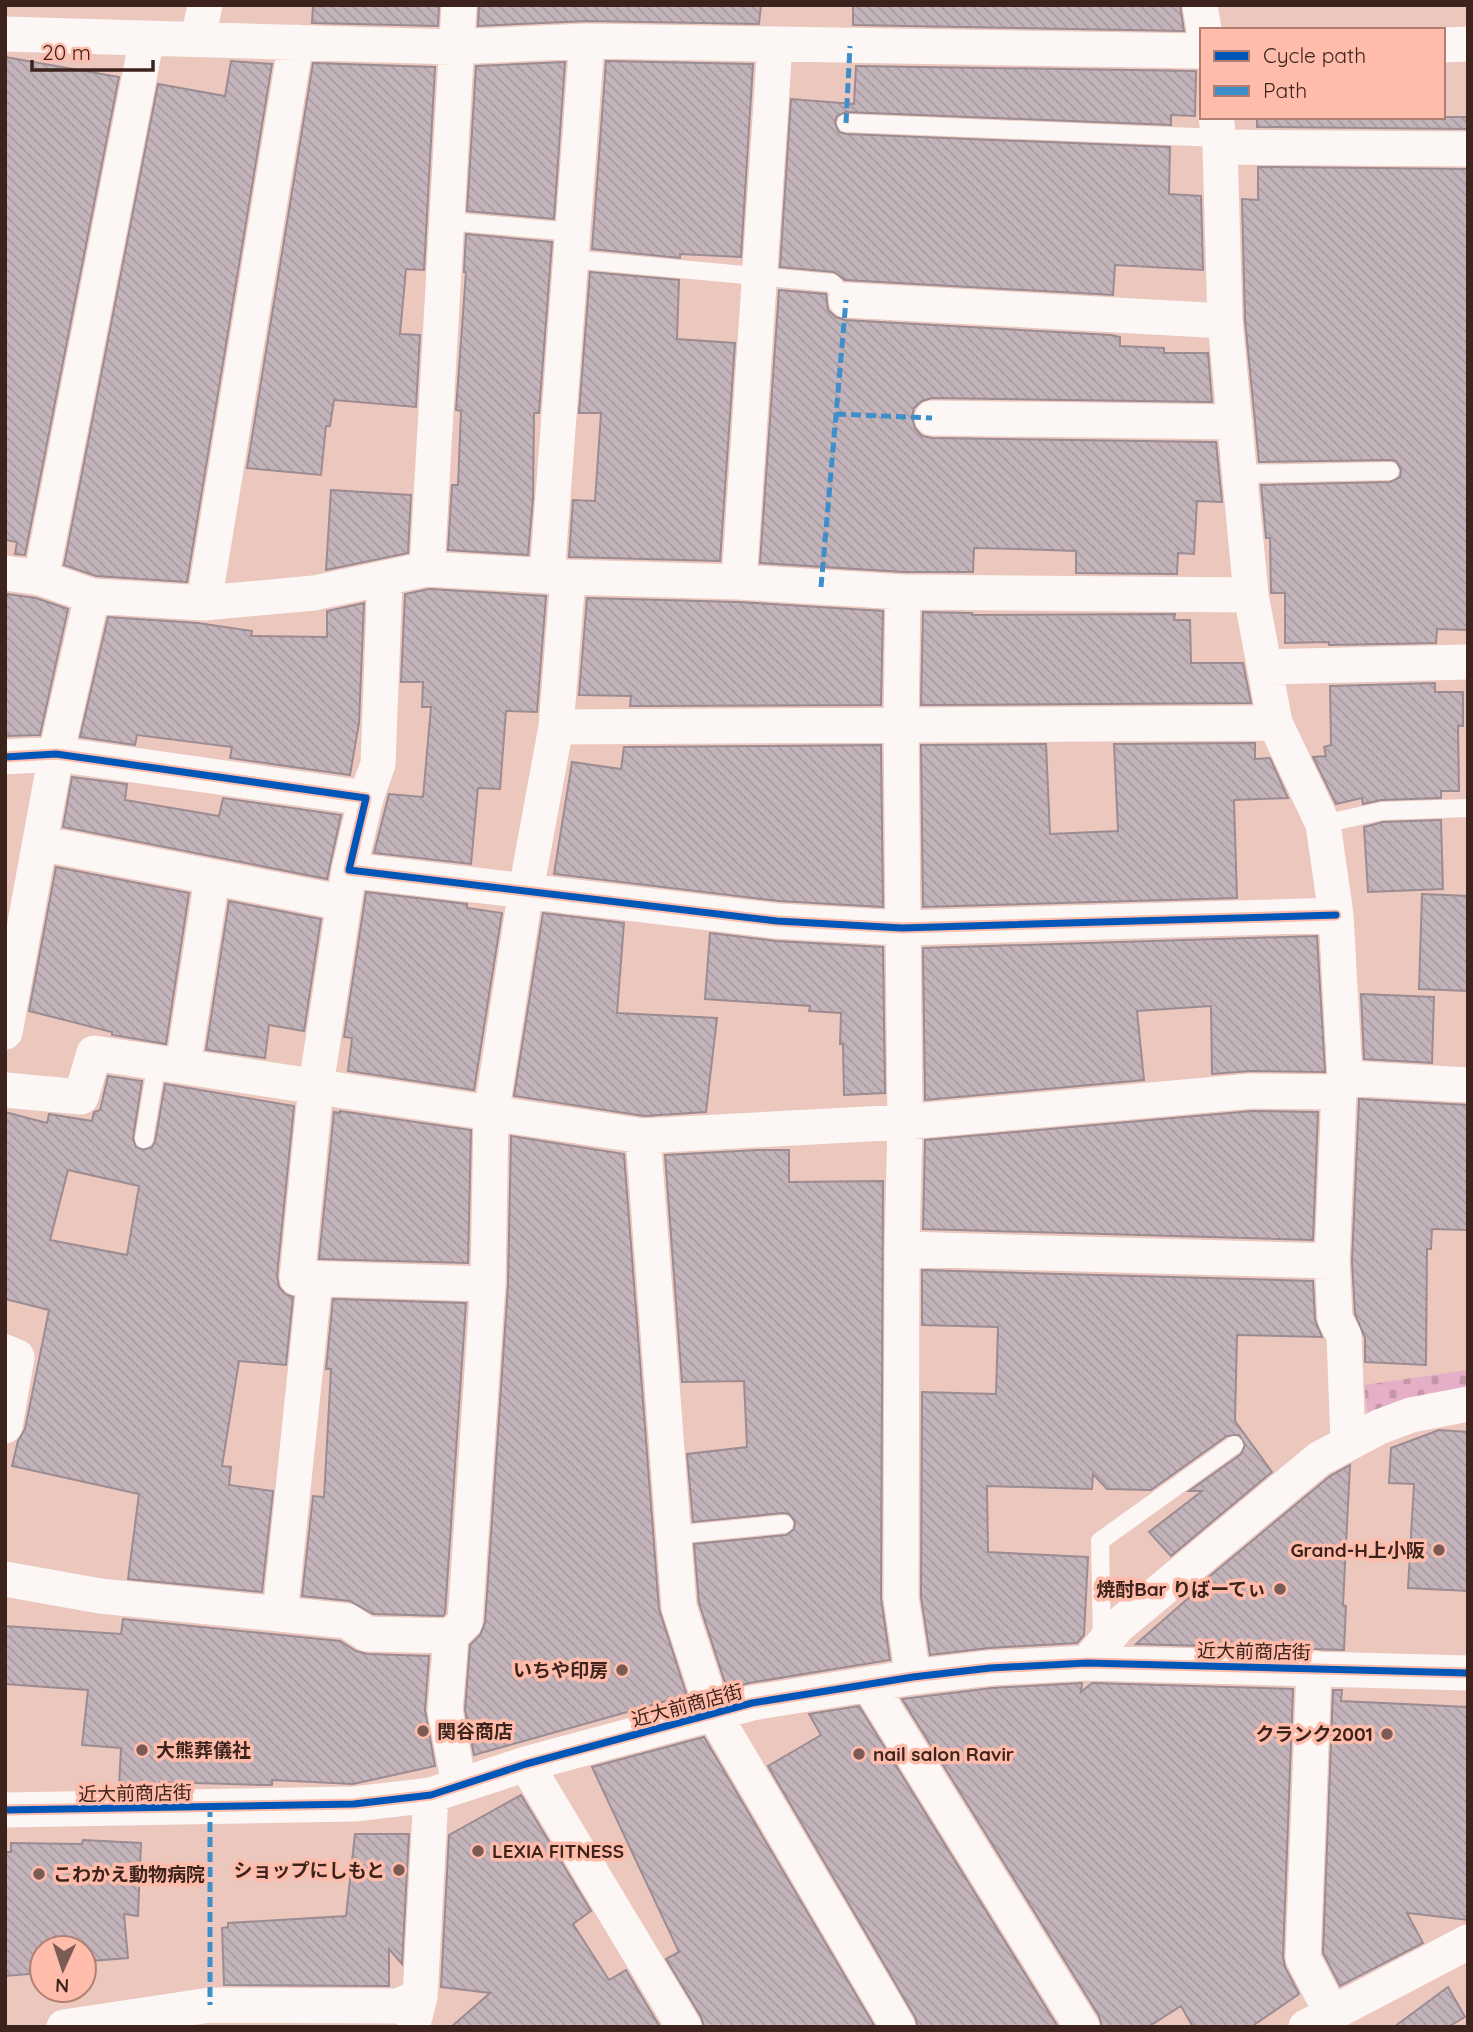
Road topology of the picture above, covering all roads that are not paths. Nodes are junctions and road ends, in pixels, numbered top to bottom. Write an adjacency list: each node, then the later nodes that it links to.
1 (205, 5): 7 (street)
2 (459, 5): 13 (street)
3 (1200, 5): 5 (street)
4 (27, 25): 6 (street)
5 (1204, 28)
6 (147, 38): 7 (street); 30 (street)
7 (198, 39): 9 (street)
8 (587, 41): 10 (street); 13 (street); 19 (street)
9 (296, 42): 13 (street); 36 (street)
10 (775, 44): 14 (street); 20 (street)
11 (1468, 44): 12 (street)
12 (1445, 45)
13 (456, 47): 18 (street)
14 (1200, 51)
15 (846, 123): 16 (lane)
16 (1218, 134): 17 (street); 22 (street)
17 (1468, 149)
18 (446, 221): 19 (lane); 27 (street)
19 (572, 246): 20 (lane); 29 (street)
20 (759, 276): 21 (lane); 32 (street)
21 (846, 300): 22 (street)
22 (1225, 321): 24 (street)
23 (932, 418): 24 (street)
24 (1235, 422): 26 (street)
25 (1390, 471): 26 (lane)
26 (1240, 474): 34 (street)
27 (427, 569): 29 (street); 31 (street)
28 (5, 573): 30 (street)
29 (558, 576): 32 (street); 41 (street)
30 (41, 578): 35 (street)
31 (385, 578): 36 (street); 44 (street)
32 (739, 582): 33 (street)
33 (904, 592): 34 (street); 40 (street)
34 (1251, 594): 38 (street)
35 (92, 596): 36 (street); 42 (street)
36 (204, 603)
37 (1468, 662): 38 (street)
38 (1265, 667): 39 (street)
39 (1275, 723): 40 (street); 46 (street)
40 (901, 724): 41 (street); 52 (street)
41 (556, 727): 50 (street)
42 (56, 754): 43 (street); 44 (street); 47 (street)
43 (5, 757)
44 (366, 798): 49 (street)
45 (1468, 808): 46 (lane)
46 (1323, 824): 51 (street)
47 (40, 843): 48 (street); 53 (street)
48 (212, 878): 49 (street); 54 (street)
49 (347, 886): 50 (street); 57 (street)
50 (526, 890): 52 (street); 59 (street)
51 (1336, 915): 52 (street); 55 (street)
52 (902, 928): 60 (street)
53 (5, 1032)
54 (170, 1064): 57 (street); 58 (street); 62 (lane)
55 (1342, 1085): 56 (street); 60 (street); 64 (street)
56 (1468, 1085)
57 (316, 1086): 59 (street); 65 (street)
58 (5, 1090)
59 (491, 1115): 61 (street); 66 (street)
60 (905, 1122): 61 (street); 63 (street)
61 (643, 1136): 73 (street)
62 (144, 1139)
63 (902, 1249): 64 (street); 80 (street)
64 (1332, 1261): 70 (street)
65 (314, 1278): 66 (street); 75 (street)
66 (488, 1284): 76 (street)
67 (5, 1352): 69 (street)
68 (1468, 1404): 70 (street)
69 (5, 1426)
70 (1348, 1442): 77 (street)
71 (1234, 1445): 77 (lane)
72 (784, 1524): 73 (lane)
73 (674, 1535): 82 (street)
74 (5, 1579): 75 (street)
75 (280, 1614): 76 (street)
76 (451, 1636): 84 (street)
77 (1095, 1654): 78 (street, 近大前商店街); 80 (street, 近大前商店街)
78 (1314, 1668): 79 (street, 近大前商店街); 89 (street)
79 (1468, 1674)
80 (913, 1677): 81 (street, 近大前商店街)
81 (870, 1686): 82 (street, 近大前商店街); 93 (street)
82 (714, 1714): 83 (street, 近大前商店街); 92 (street)
83 (526, 1764): 84 (street, 近大前商店街); 91 (street)
84 (445, 1789): 85 (street, 近大前商店街); 87 (street)
85 (5, 1810)
86 (1468, 1942): 89 (street)
87 (418, 2017): 88 (street)
88 (172, 2019): 90 (street)
89 (1319, 2019)
90 (64, 2027)
91 (684, 2027)
92 (898, 2027)
93 (1082, 2027)

